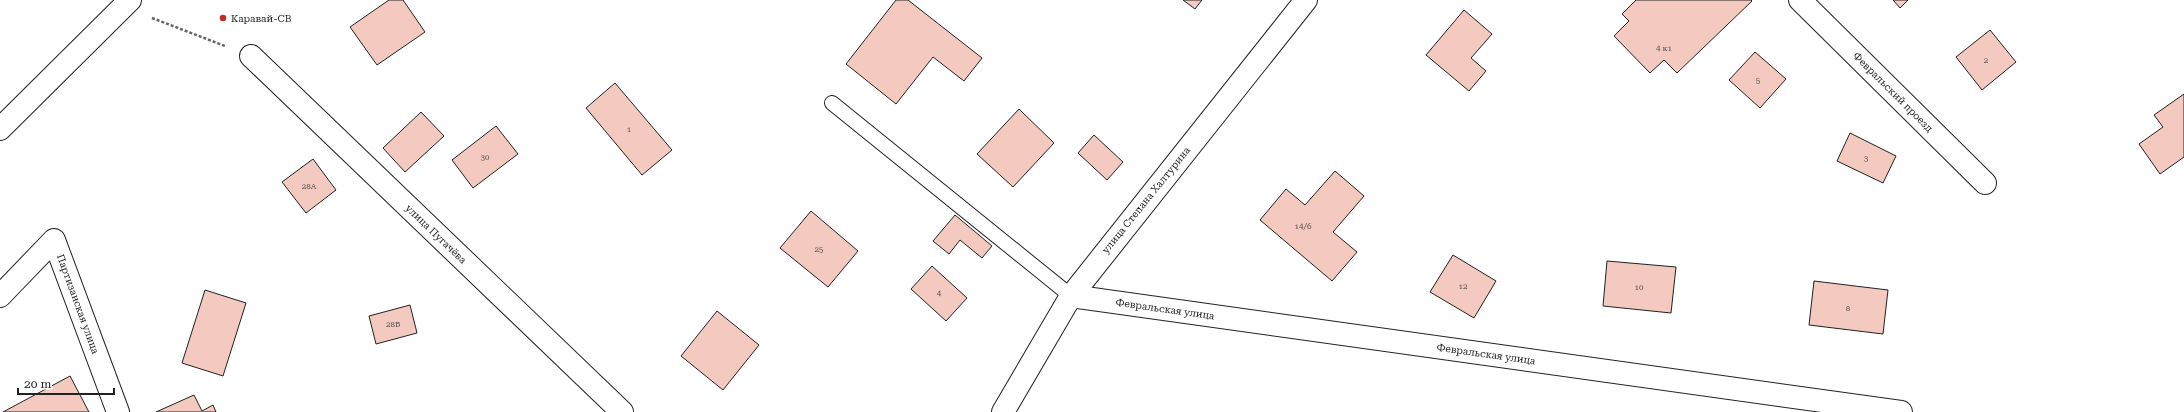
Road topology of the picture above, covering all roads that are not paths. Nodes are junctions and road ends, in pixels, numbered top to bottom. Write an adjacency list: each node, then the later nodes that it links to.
1 (1306, 0): 9 (street, улица Степана Халтурина)
2 (1800, 0): 7 (street, Февральский проезд)
3 (123, 2): 6 (street)
4 (251, 56): 11 (street, улица Пугачёва)
5 (832, 103): 9 (lane)
6 (0, 129)
7 (1985, 183)
8 (0, 296): 10 (street, Партизанская улица)
9 (1071, 296): 12 (street, улица Степана Халтурина); 13 (street, Февральская улица)
10 (118, 412)
11 (622, 412)
12 (1003, 412)
13 (1901, 412)

